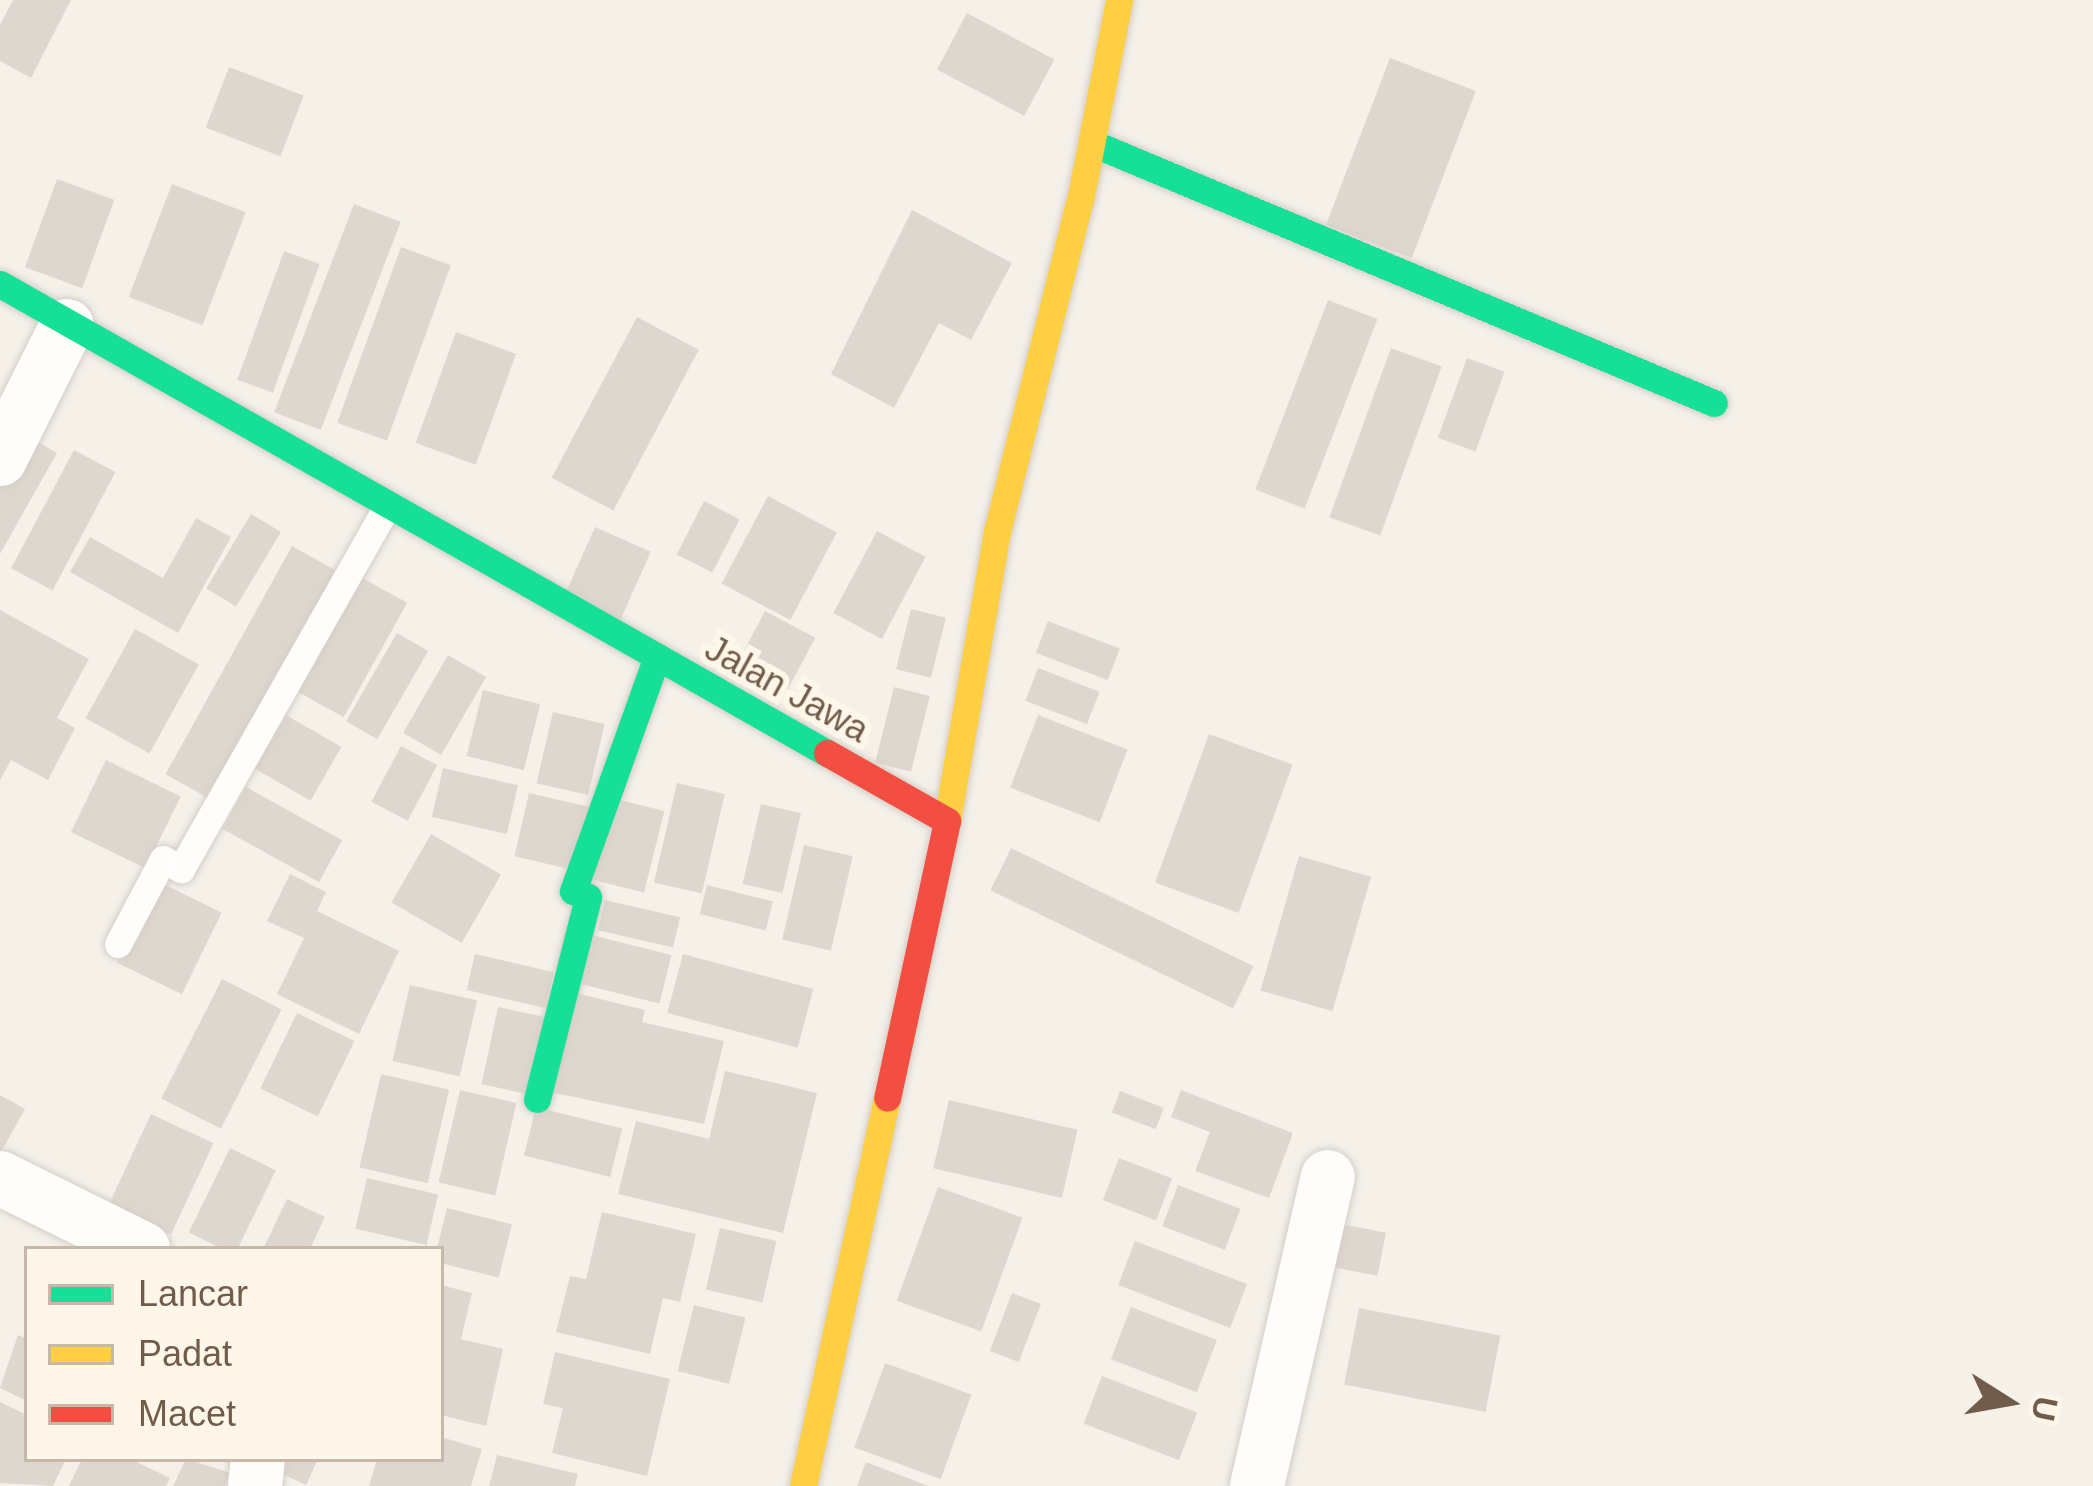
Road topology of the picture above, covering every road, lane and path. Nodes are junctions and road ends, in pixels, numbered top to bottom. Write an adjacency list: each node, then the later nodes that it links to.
1 (1119, 0): 2 (street)
2 (1092, 143): 5 (street); 9 (street)
3 (0, 284): 4 (street, Jalan Jawa)
4 (67, 326): 6 (street); 7 (street, Jalan Jawa)
5 (1714, 403)
6 (0, 459)
7 (387, 506): 8 (street, Jalan Jawa); 10 (lane)
8 (657, 657): 9 (street, Jalan Jawa); 11 (street)
9 (947, 821): 15 (street)
10 (118, 944)
11 (537, 1099)
12 (1328, 1177): 16 (street)
13 (0, 1178): 14 (street)
14 (137, 1246)
15 (803, 1486)
16 (1257, 1486)

